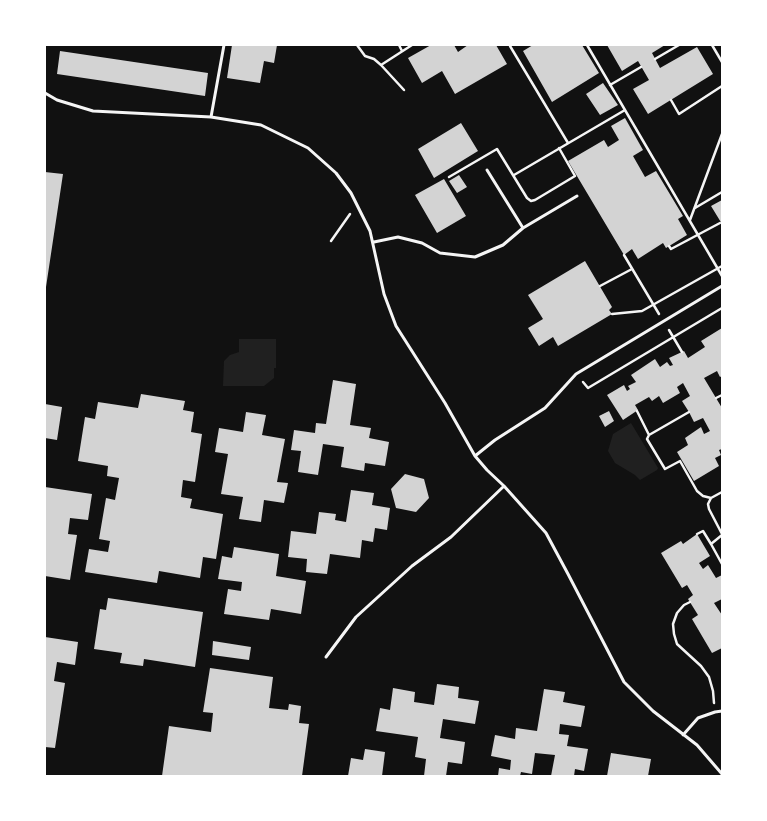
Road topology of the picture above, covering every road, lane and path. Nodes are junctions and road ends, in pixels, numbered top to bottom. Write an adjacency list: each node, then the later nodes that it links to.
1 (224, 45): 20 (lane)
2 (357, 45): 12 (path)
3 (399, 45): 9 (path)
4 (412, 45): 9 (path)
5 (512, 45): 22 (path)
6 (587, 45): 14 (path)
7 (679, 45): 10 (path)
8 (712, 45): 11 (path)
9 (402, 51): 12 (path)
10 (655, 59)
11 (722, 62)
12 (382, 65): 16 (path)
13 (641, 67): 14 (path)
14 (610, 85): 19 (path)
15 (722, 86): 18 (path)
16 (404, 90)
17 (45, 93): 20 (lane)
18 (671, 100)
19 (625, 110): 22 (path); 31 (path)
20 (210, 117): 29 (lane)
21 (722, 134): 30 (path)
22 (568, 143): 23 (path)
23 (559, 148): 25 (path); 25 (path)
24 (487, 170): 33 (lane)
25 (514, 175): 26 (path)
26 (449, 177)
27 (722, 192): 30 (path)
28 (578, 196): 33 (lane)
29 (357, 204): 35 (path); 36 (lane)
30 (694, 209): 31 (path)
31 (690, 220): 34 (path)
32 (720, 224): 34 (path)
33 (523, 228): 36 (lane)
34 (698, 234): 37 (path); 41 (path)
35 (331, 240)
36 (374, 242): 57 (lane)
37 (669, 246)
38 (624, 255): 40 (path)
39 (722, 266): 41 (path)
40 (632, 268): 43 (path); 45 (path)
41 (718, 269): 42 (path); 45 (path)
42 (722, 276)
43 (600, 286)
44 (722, 286): 48 (lane)
45 (654, 304): 47 (path); 48 (path)
46 (722, 308): 49 (path)
47 (612, 314)
48 (663, 321): 49 (path); 51 (lane)
49 (674, 337): 50 (path); 51 (path)
50 (682, 352)
51 (576, 374): 57 (lane)
52 (722, 395): 53 (path)
53 (716, 398)
54 (637, 411): 56 (path)
55 (689, 412): 56 (path)
56 (650, 435): 60 (path)
57 (475, 456): 58 (lane)
58 (504, 486): 66 (lane); 69 (lane)
59 (722, 492): 60 (path)
60 (711, 498): 62 (path)
61 (698, 534): 63 (path)
62 (722, 535): 63 (path)
63 (710, 544): 64 (path)
64 (722, 564)
65 (690, 602): 68 (path)
66 (326, 658)
67 (722, 711): 68 (lane)
68 (715, 712): 69 (lane)
69 (683, 735): 70 (lane)
70 (722, 774)

